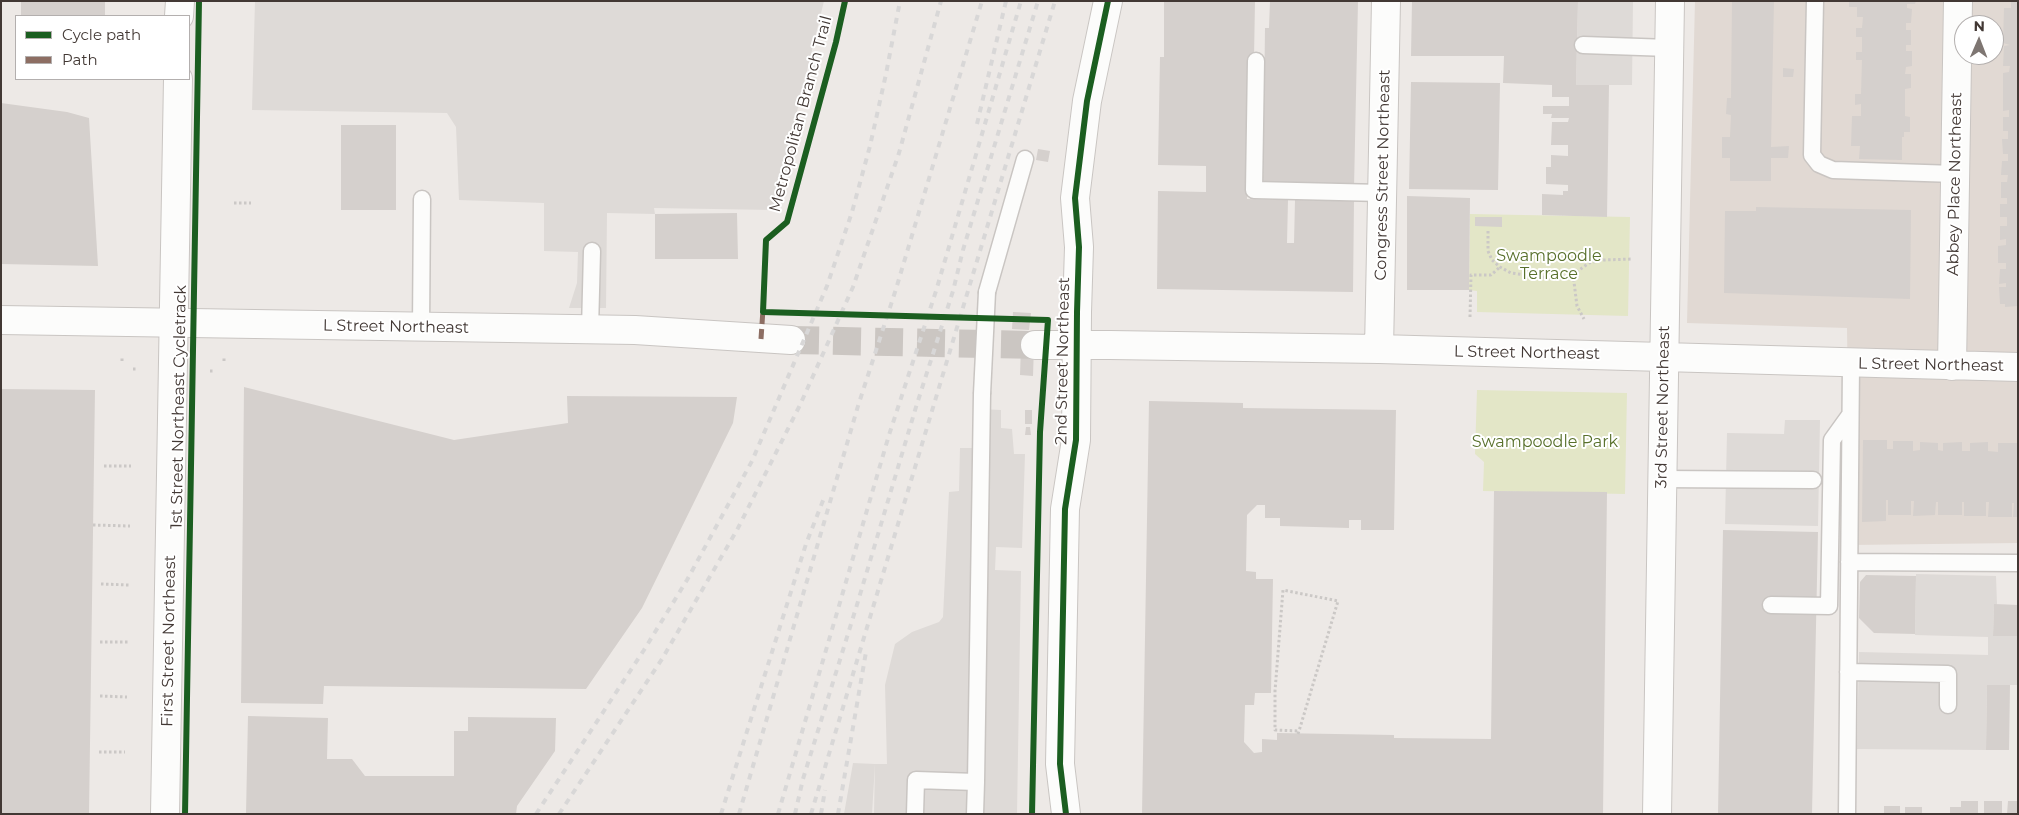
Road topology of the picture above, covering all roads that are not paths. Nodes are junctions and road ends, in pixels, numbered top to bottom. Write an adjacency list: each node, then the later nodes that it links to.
1 (180, 1): 7 (street)
2 (1108, 1): 23 (street, 2nd Street Northeast)
3 (1386, 1): 14 (street, Congress Street Northeast)
4 (1670, 1): 9 (street, 3rd Street Northeast)
5 (1815, 1): 13 (lane)
6 (1958, 1): 13 (street, Abbey Place Northeast)
7 (179, 15)
8 (1583, 45): 9 (lane)
9 (1669, 48): 25 (street, 3rd Street Northeast)
10 (1256, 62): 14 (lane)
11 (178, 80): 18 (street, First Street Northeast)
12 (1025, 159): 37 (lane, bridge)
13 (1955, 174): 27 (street, Abbey Place Northeast)
14 (1382, 193): 24 (street, Congress Street Northeast)
15 (422, 199): 19 (lane)
16 (592, 251): 20 (lane)
17 (1, 320): 18 (street, L Street Northeast)
18 (175, 323): 19 (street, L Street Northeast); 38 (street, First Street Northeast)
19 (421, 328): 20 (street, L Street Northeast)
20 (590, 330): 21 (street, L Street Northeast)
21 (791, 340)
22 (1035, 345): 23 (street, L Street Northeast)
23 (1076, 345): 24 (street, L Street Northeast); 41 (street, 2nd Street Northeast)
24 (1379, 349): 25 (street, L Street Northeast)
25 (1664, 356): 26 (street, L Street Northeast); 30 (street, 3rd Street Northeast)
26 (1851, 364): 27 (street, L Street Northeast); 29 (lane)
27 (1952, 366): 28 (street, L Street Northeast)
28 (2018, 367)
29 (1850, 415): 32 (lane); 34 (lane)
30 (1662, 479): 31 (lane); 42 (street, 3rd Street Northeast)
31 (1814, 480)
32 (1849, 562): 33 (lane); 35 (lane)
33 (2018, 563)
34 (1771, 605)
35 (1848, 672): 36 (lane); 43 (lane)
36 (1948, 705)
37 (976, 782): 39 (lane); 40 (lane)
38 (165, 814)
39 (915, 814)
40 (975, 814)
41 (1066, 814)
42 (1657, 814)
43 (1846, 814)

